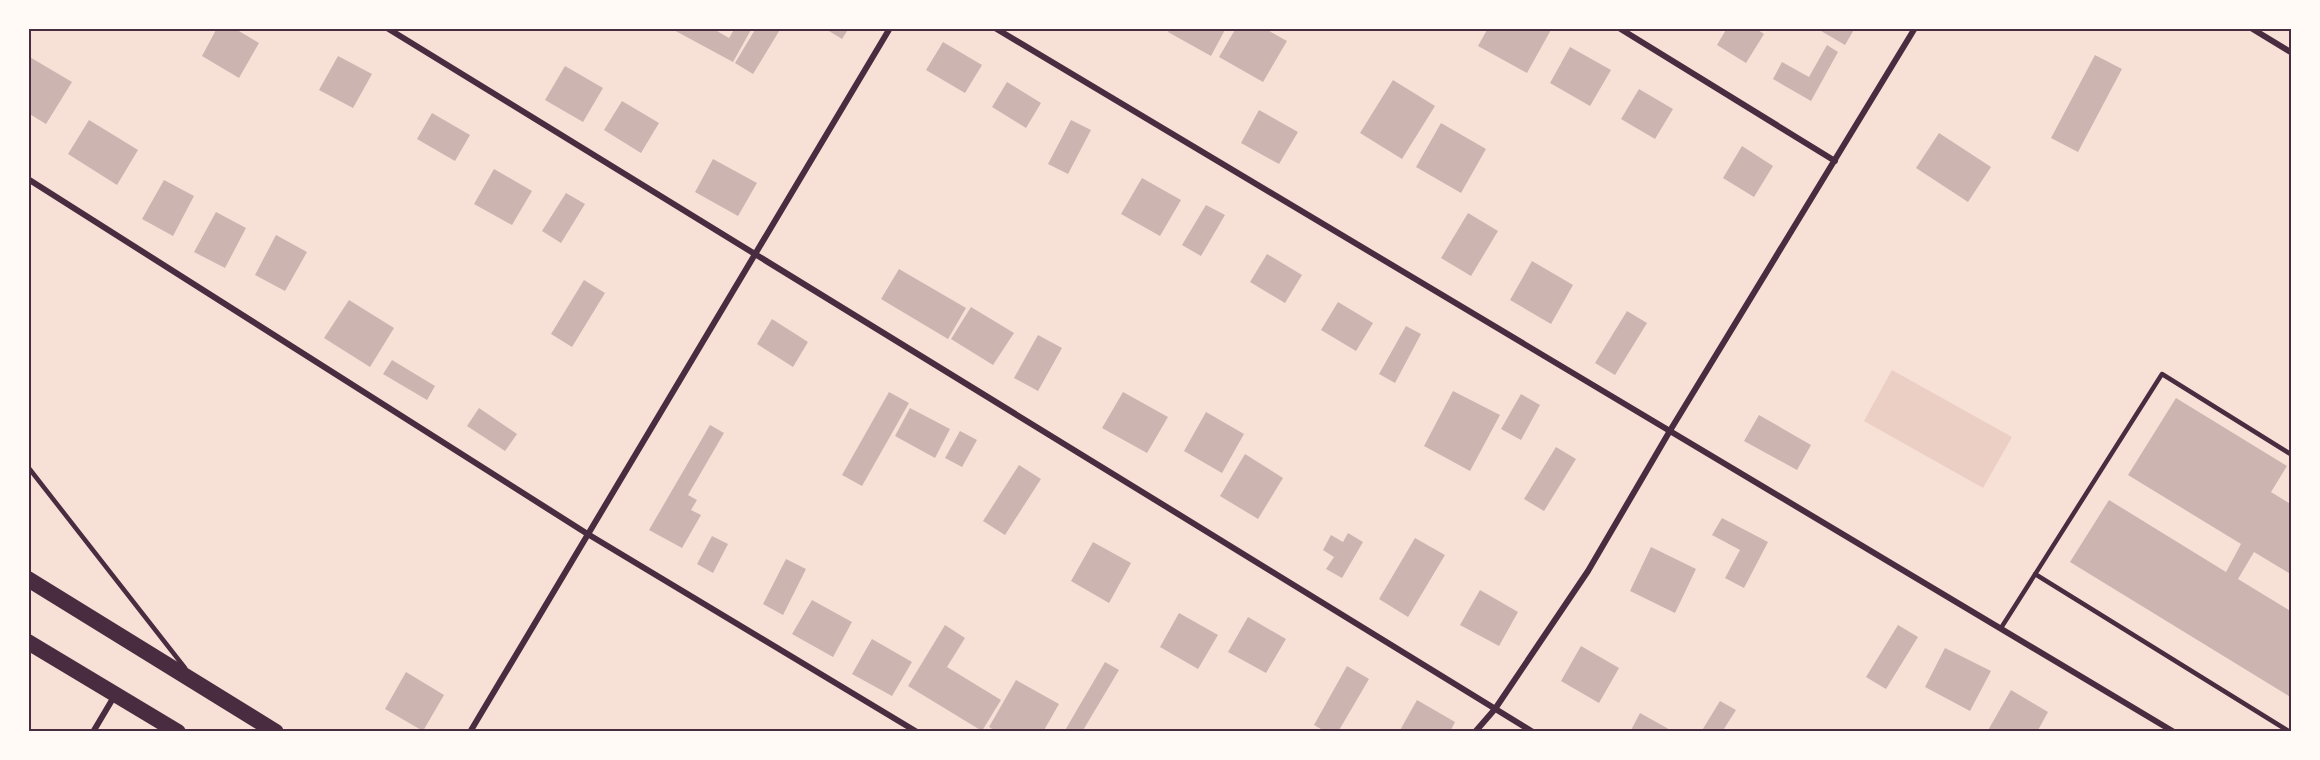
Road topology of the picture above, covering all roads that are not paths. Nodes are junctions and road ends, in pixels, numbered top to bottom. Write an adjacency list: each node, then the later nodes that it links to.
1 (387, 28): 10 (street)
2 (890, 28): 10 (street)
3 (995, 28): 11 (street)
4 (1619, 28): 8 (street)
5 (1915, 28): 8 (street)
6 (2251, 28): 7 (street)
7 (2292, 53)
8 (1835, 161): 11 (street)
9 (28, 179): 14 (street)
10 (754, 254): 14 (street); 21 (street)
11 (1671, 429): 17 (street); 21 (street)
12 (2292, 455): 15 (lane)
13 (28, 467): 19 (lane)
14 (586, 533): 25 (street); 26 (street)
15 (2035, 574): 17 (lane); 30 (lane)
16 (28, 579): 19 (highway)
17 (2001, 628): 29 (street)
18 (28, 642): 20 (highway)
19 (194, 680): 24 (highway)
20 (116, 694): 22 (street); 23 (highway)
21 (1495, 709): 27 (street); 28 (street)
22 (93, 732)
23 (178, 732)
24 (276, 732)
25 (470, 732)
26 (916, 732)
27 (1475, 732)
28 (1533, 732)
29 (2174, 732)
30 (2290, 732)

